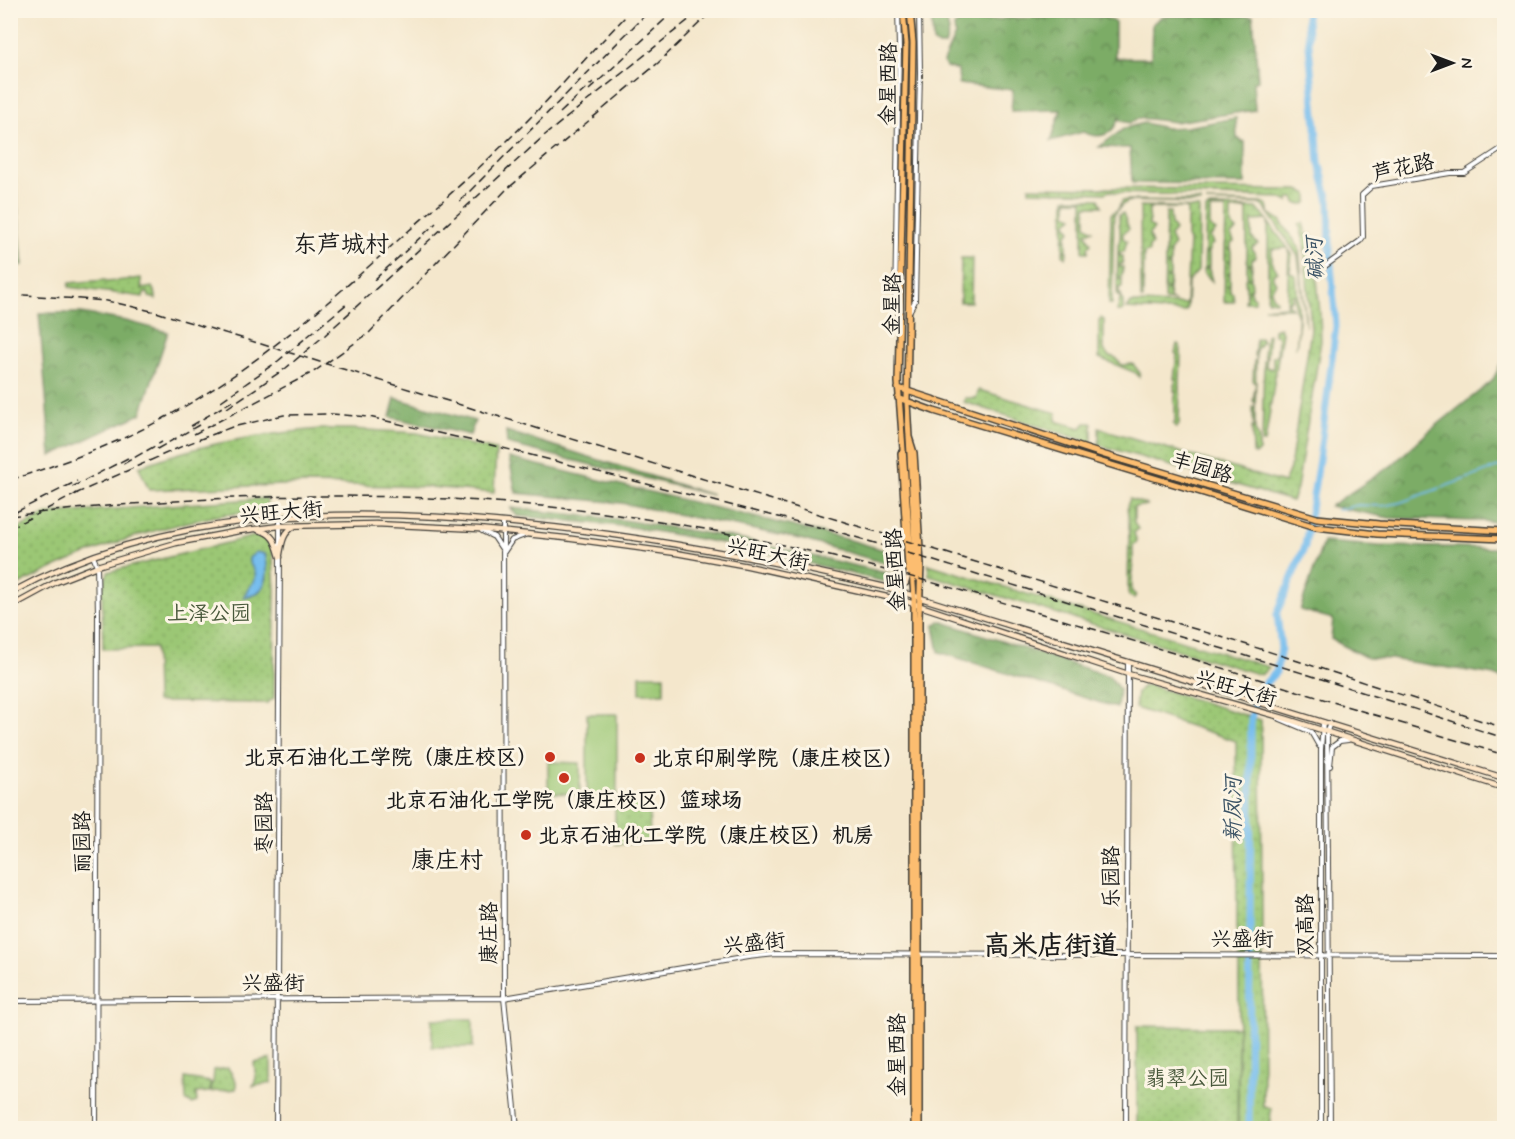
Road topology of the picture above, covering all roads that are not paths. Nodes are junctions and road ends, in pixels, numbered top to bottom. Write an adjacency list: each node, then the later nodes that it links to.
1 (898, 10): 7 (street)
2 (903, 10): 9 (main road, 金星西路)
3 (910, 10): 8 (main road, 金星路)
4 (919, 10): 8 (street)
5 (1504, 147): 6 (street, 芦花路)
6 (1321, 269)
7 (895, 308)
8 (909, 313): 10 (main road, 金星路)
9 (898, 388): 10 (main road, 丰园路); 11 (main road, 金星西路)
10 (907, 392): 12 (main road, 丰园路); 13 (main road, 金星路)
11 (898, 399): 13 (main road, 丰园路); 15 (main road, 金星西路)
12 (937, 401): 14 (main road); 18 (main road, 丰园路)
13 (907, 402): 14 (main road, 丰园路); 39 (main road, 金星路)
14 (931, 410): 24 (main road, 丰园路)
15 (901, 427): 33 (main road, 金星西路); 35 (main road)
16 (280, 517): 17 (main road, 兴旺大街); 21 (street, 枣园路); 31 (main road, 兴旺大街)
17 (502, 522): 25 (street, 康庄路); 37 (main road, 兴旺大街)
18 (1354, 522): 19 (main road, 丰园路); 24 (main road)
19 (1379, 524): 26 (main road, 丰园路); 28 (main road)
20 (297, 525): 21 (main road, 兴旺大街); 23 (main road, 兴旺大街); 32 (main road)
21 (280, 526): 22 (main road, 兴旺大街); 32 (street, 枣园路)
22 (252, 529): 32 (main road); 34 (main road, 兴旺大街)
23 (478, 529): 25 (main road, 兴旺大街); 30 (street)
24 (1348, 530): 28 (main road, 丰园路)
25 (503, 531): 27 (main road, 兴旺大街); 30 (street, 康庄路)
26 (1504, 531)
27 (526, 534): 30 (street); 39 (main road, 兴旺大街)
28 (1377, 534): 29 (main road, 丰园路)
29 (1504, 539)
30 (503, 552): 61 (street, 康庄路)
31 (93, 556): 34 (street, 丽园路); 38 (main road, 兴旺大街)
32 (280, 557): 62 (street, 枣园路)
33 (912, 558): 35 (main road); 36 (main road, 金星西路)
34 (97, 566): 40 (main road, 兴旺大街); 63 (street, 丽园路)
35 (909, 572): 36 (main road); 37 (main road)
36 (913, 581): 39 (main road, 金星西路)
37 (885, 587): 39 (main road, 兴旺大街)
38 (10, 593)
39 (916, 601): 41 (main road, 兴旺大街); 42 (main road, 兴旺大街); 56 (main road, 金星西路)
40 (10, 607)
41 (1128, 662): 42 (street, 乐园路); 44 (main road, 兴旺大街)
42 (1128, 674): 43 (main road, 兴旺大街); 57 (street, 乐园路)
43 (1275, 716): 47 (main road, 兴旺大街); 52 (street)
44 (1311, 717): 45 (main road, 兴旺大街); 47 (main road)
45 (1323, 721): 46 (main road, 兴旺大街); 49 (street, 双高路)
46 (1329, 723): 48 (main road, 兴旺大街); 50 (street, 双高路)
47 (1309, 726): 49 (main road, 兴旺大街)
48 (1350, 729): 51 (main road); 54 (main road, 兴旺大街)
49 (1321, 730): 50 (main road, 兴旺大街); 52 (street, 双高路)
50 (1327, 731): 51 (main road, 兴旺大街); 53 (street, 双高路)
51 (1351, 739): 53 (street); 55 (main road, 兴旺大街)
52 (1321, 750): 58 (street, 双高路)
53 (1328, 778): 59 (street, 双高路)
54 (1504, 778)
55 (1504, 788)
56 (917, 954): 57 (street, 兴盛街); 61 (street, 兴盛街); 68 (main road, 金星西路); 69 (main road, 金星西路)
57 (1125, 954): 58 (street, 兴盛街); 70 (street, 乐园路)
58 (1320, 955): 59 (street, 兴盛街); 71 (street, 双高路)
59 (1328, 955): 60 (street, 兴盛街); 72 (street, 双高路)
60 (1504, 956)
61 (504, 998): 62 (street, 兴盛街); 67 (street, 康庄路)
62 (277, 999): 63 (street, 兴盛街); 66 (street, 枣园路)
63 (97, 1000): 64 (street, 兴盛街); 65 (street, 丽园路)
64 (10, 1001)
65 (96, 1128)
66 (276, 1128)
67 (517, 1128)
68 (914, 1128)
69 (919, 1128)
70 (1126, 1128)
71 (1321, 1128)
72 (1330, 1128)

